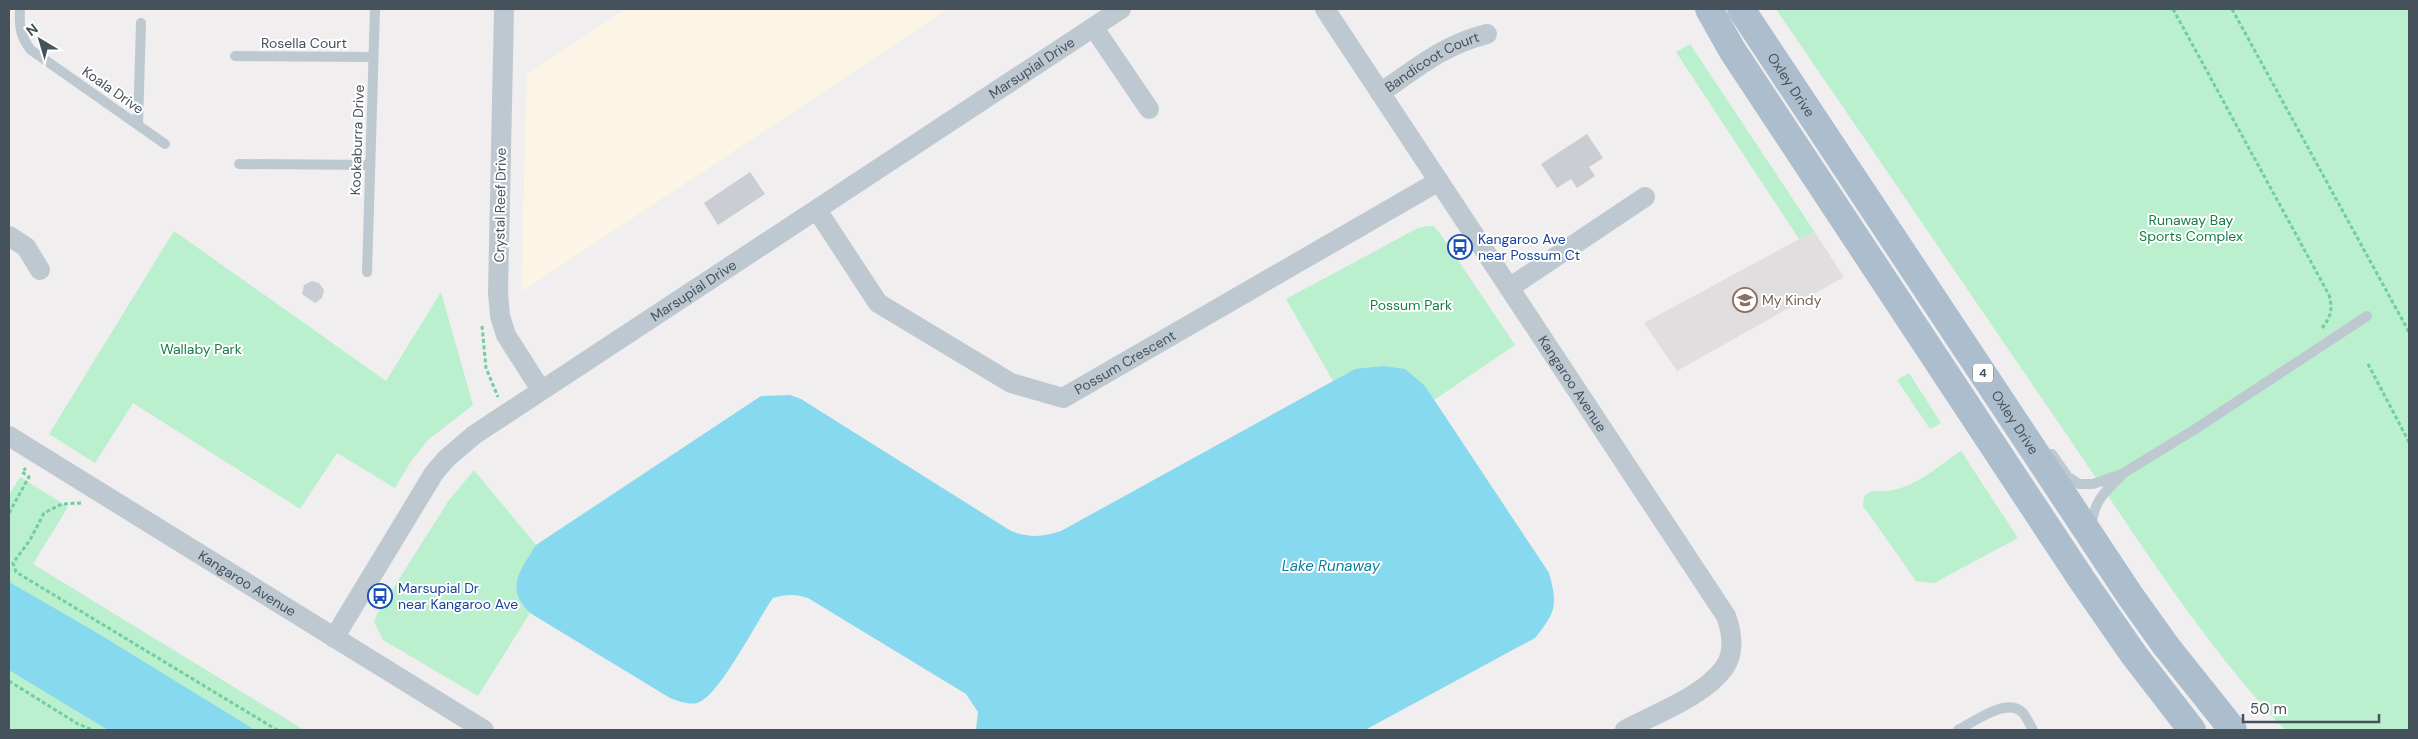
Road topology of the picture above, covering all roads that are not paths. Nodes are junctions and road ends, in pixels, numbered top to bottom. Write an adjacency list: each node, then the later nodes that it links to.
1 (20, 9): 15 (lane, Koala Drive)
2 (375, 9): 12 (lane, Kookaburra Drive)
3 (504, 9): 27 (street, Crystal Reef Drive)
4 (1121, 9): 9 (street, Marsupial Drive)
5 (1324, 9): 13 (street, Kangaroo Avenue)
6 (1709, 9): 39 (main road, 4)
7 (1741, 9): 28 (main road, Oxley Drive / 4)
8 (140, 23): 15 (lane)
9 (1094, 28): 14 (street); 21 (street, Marsupial Drive)
10 (1487, 34): 13 (street, Bandicoot Court)
11 (235, 56): 12 (lane, Rosella Court)
12 (374, 57): 18 (lane, Kookaburra Drive)
13 (1380, 93): 19 (street, Kangaroo Avenue)
14 (1149, 109)
15 (138, 124): 16 (lane, Koala Drive)
16 (165, 144)
17 (239, 164): 18 (lane)
18 (370, 165): 24 (lane, Kookaburra Drive)
19 (1439, 181): 21 (street, Possum Crescent); 25 (street, Kangaroo Avenue)
20 (1645, 197): 25 (street)
21 (817, 210): 27 (street, Marsupial Drive)
22 (9, 236): 23 (street)
23 (40, 270)
24 (367, 272)
25 (1509, 288): 36 (street, Kangaroo Avenue)
26 (2367, 316): 32 (lane)
27 (541, 390): 34 (street, Marsupial Drive)
28 (2009, 412): 29 (lane); 33 (main road, Oxley Drive / 4)
29 (2031, 428)
30 (9, 436): 34 (street, Kangaroo Avenue)
31 (2047, 447): 32 (lane)
32 (2122, 474): 33 (lane)
33 (2093, 538): 40 (main road, Oxley Drive / 4)
34 (334, 638): 35 (street, Kangaroo Avenue)
35 (484, 730)
36 (1625, 730)
37 (1958, 730): 38 (lane)
38 (2033, 730)
39 (2192, 730)
40 (2234, 730)

